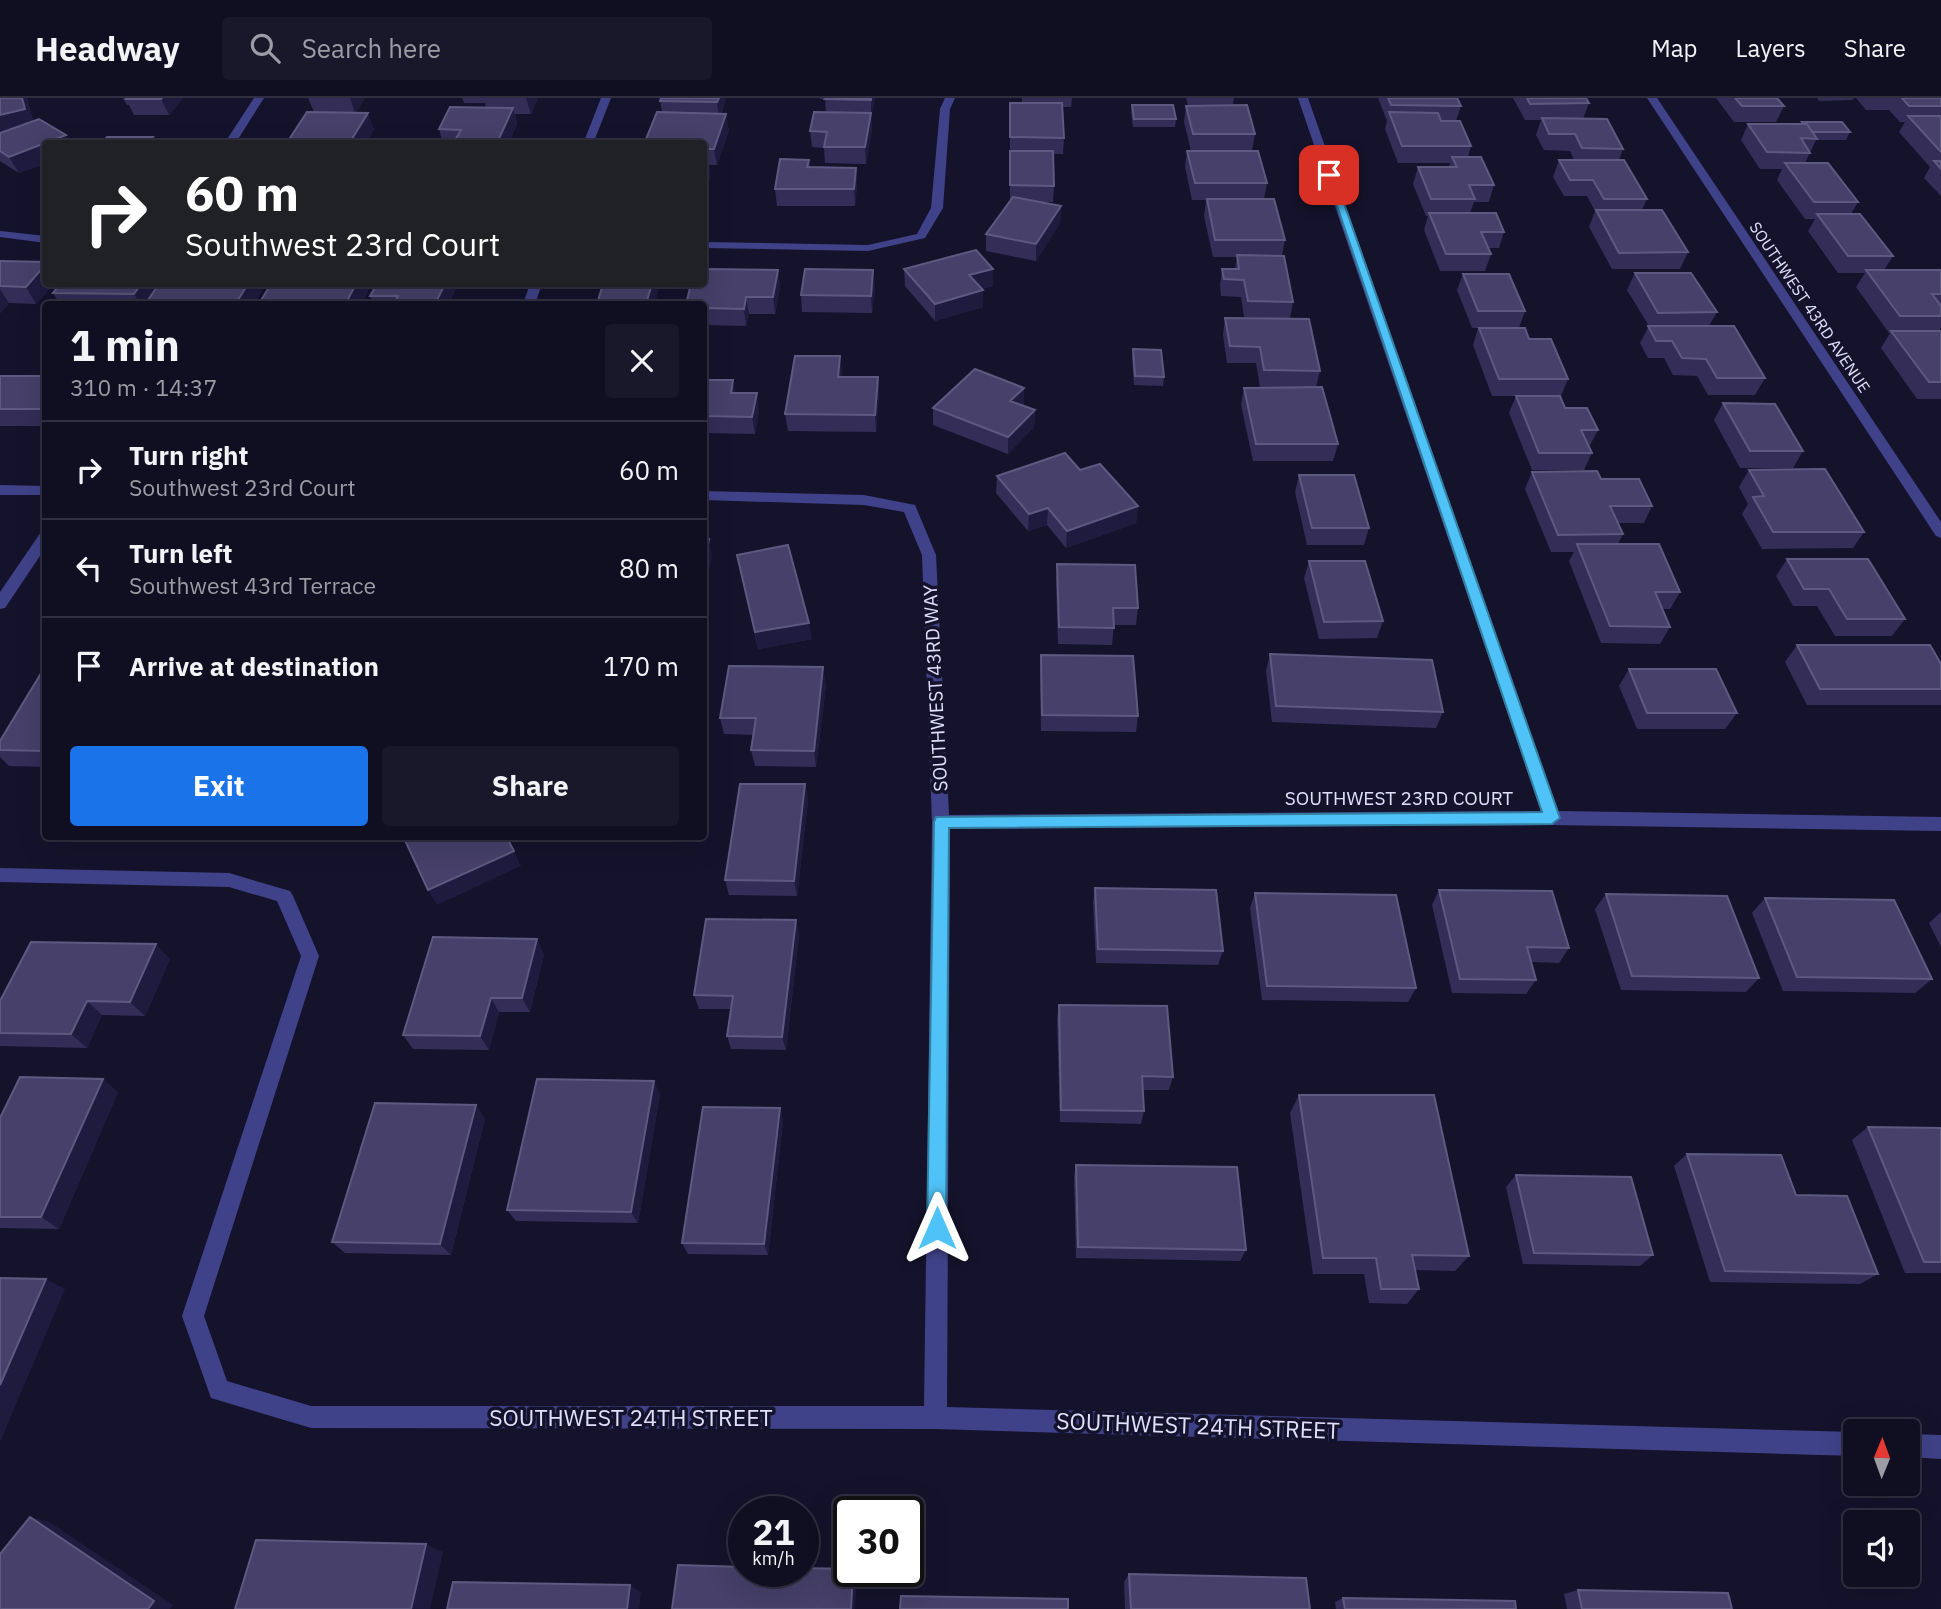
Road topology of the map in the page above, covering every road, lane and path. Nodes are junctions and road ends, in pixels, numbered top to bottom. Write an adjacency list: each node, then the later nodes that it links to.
1 (260, 98): 6 (street)
2 (606, 98): 7 (street)
3 (950, 98): 10 (street)
4 (1303, 98): 17 (street)
5 (1652, 98): 14 (street, SOUTHWEST 43RD AVENUE)
6 (232, 140)
7 (590, 140)
8 (0, 234): 9 (street)
9 (42, 239)
10 (707, 245)
11 (0, 490): 12 (street)
12 (42, 491)
13 (707, 495): 18 (street, SOUTHWEST 43RD WAY)
14 (1941, 533)
15 (42, 541): 16 (street)
16 (0, 604)
17 (1552, 818): 18 (street, SOUTHWEST 23RD COURT); 19 (street, SOUTHWEST 23RD COURT)
18 (941, 822): 21 (street, SOUTHWEST 43RD WAY)
19 (1941, 824)
20 (0, 876): 21 (street, SOUTHWEST 24TH STREET)
21 (934, 1418): 22 (street, SOUTHWEST 24TH STREET)
22 (1843, 1444)
23 (1920, 1446): 24 (street)
24 (1941, 1447)

